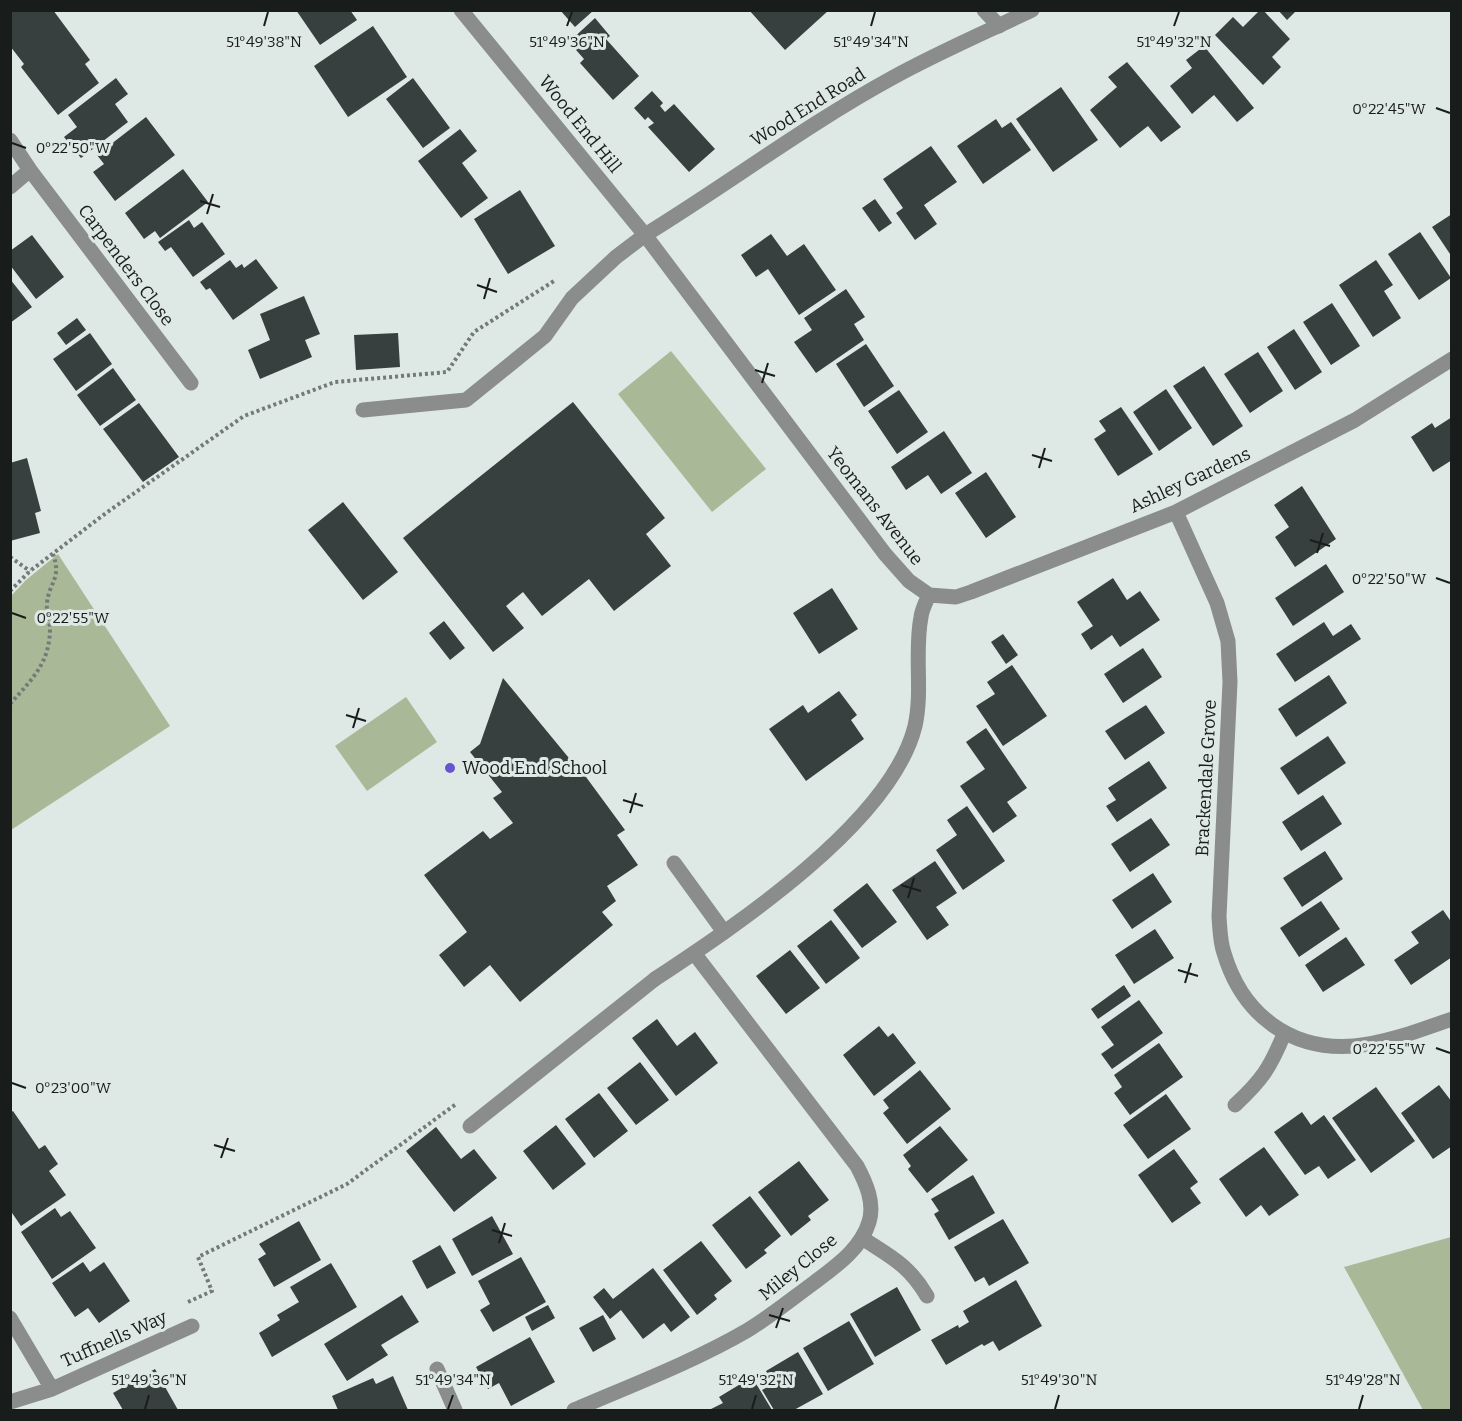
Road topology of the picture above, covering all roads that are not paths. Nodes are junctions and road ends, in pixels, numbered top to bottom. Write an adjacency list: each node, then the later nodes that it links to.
1 (461, 10): 8 (street, Wood End Hill)
2 (984, 10): 4 (street)
3 (1032, 10): 4 (street, Wood End Road)
4 (999, 26): 8 (street, Wood End Road)
5 (10, 140): 6 (street, Carpenders Close)
6 (30, 170): 7 (street); 10 (street, Carpenders Close)
7 (10, 187)
8 (645, 235): 11 (street, Wood End Road); 13 (street, Yeomans Avenue)
9 (1452, 359): 12 (street, Ashley Gardens)
10 (191, 383)
11 (363, 410)
12 (1176, 512): 13 (street, Ashley Gardens); 18 (street, Brackendale Grove)
13 (929, 595): 15 (street)
14 (674, 863): 15 (street)
15 (724, 932): 16 (street)
16 (694, 953): 20 (street); 21 (street, Miley Close)
17 (1452, 1019): 18 (street, Brackendale Grove)
18 (1284, 1034): 19 (street)
19 (1235, 1105)
20 (470, 1126)
21 (862, 1238): 22 (street); 29 (street, Miley Close)
22 (927, 1296)
23 (10, 1318): 26 (street, Tuffnells Way)
24 (192, 1326): 26 (street, Tuffnells Way)
25 (437, 1369): 28 (street)
26 (52, 1389): 27 (street, Tuffnells Way)
27 (10, 1402)
28 (455, 1410)
29 (574, 1410)

